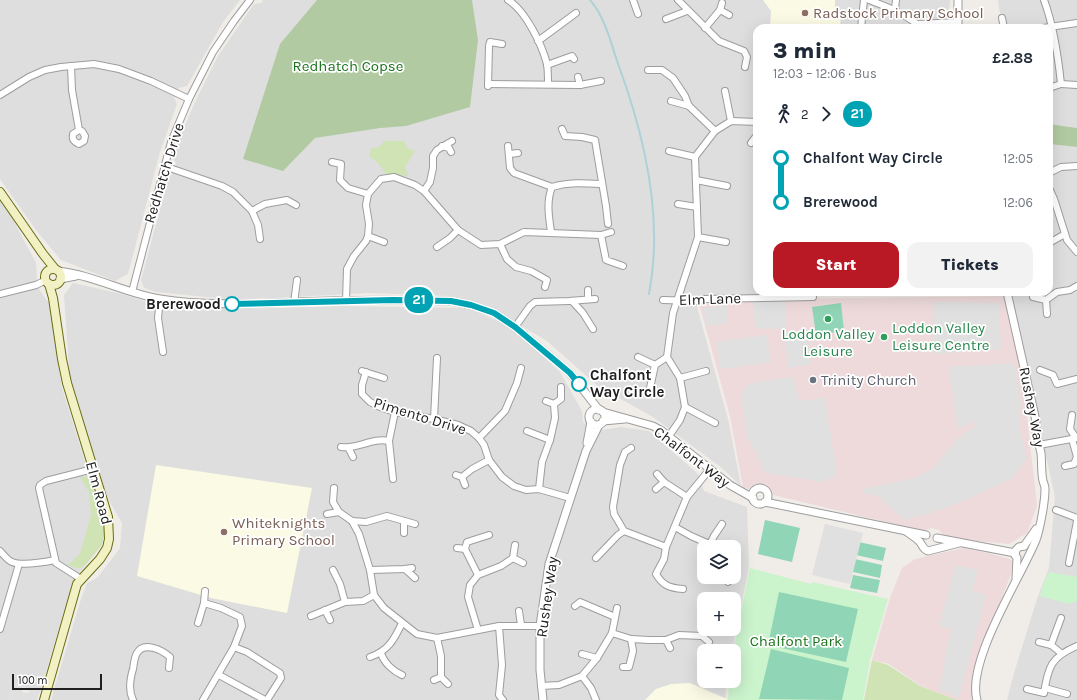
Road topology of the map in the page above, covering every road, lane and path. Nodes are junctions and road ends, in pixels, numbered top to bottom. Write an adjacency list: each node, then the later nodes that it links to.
1 (250, 0): 45 (street, Redhatch Drive)
2 (633, 0): 13 (street)
3 (678, 0): 14 (street)
4 (864, 0): 20 (street)
5 (870, 0): 11 (street)
6 (896, 0): 11 (street)
7 (958, 0): 22 (street)
8 (1044, 0): 24 (street)
9 (512, 1): 28 (street)
10 (722, 3): 12 (street)
11 (895, 9): 21 (street)
12 (720, 10): 16 (street); 26 (street)
13 (634, 11)
14 (687, 11): 18 (street); 26 (street)
15 (574, 15): 28 (street)
16 (729, 15)
17 (1002, 18): 23 (street)
18 (666, 19)
19 (1077, 23): 25 (street)
20 (861, 24)
21 (912, 24)
22 (958, 24)
23 (1003, 24)
24 (1052, 24)
25 (1053, 26): 39 (street)
26 (705, 28): 30 (street)
27 (736, 39): 30 (street)
28 (538, 41): 33 (street)
29 (502, 44): 38 (street)
30 (732, 46): 34 (street)
31 (574, 59): 33 (street)
32 (71, 66): 44 (street); 45 (street); 51 (street)
33 (547, 66): 38 (street)
34 (745, 67)
35 (648, 70): 47 (street)
36 (578, 77): 40 (street)
37 (601, 81): 40 (street)
38 (548, 84): 40 (street)
39 (1061, 84): 41 (street); 42 (street)
40 (580, 85)
41 (1077, 85)
42 (1053, 87)
43 (725, 91): 48 (street)
44 (0, 95)
45 (189, 99): 68 (street, Redhatch Drive)
46 (671, 101): 47 (street)
47 (689, 106): 52 (street)
48 (731, 121): 49 (street); 52 (street)
49 (753, 122)
50 (562, 129): 53 (street)
51 (79, 130)
52 (715, 131): 64 (street)
53 (565, 136): 57 (street); 72 (street)
54 (753, 140): 56 (street)
55 (452, 141): 58 (street)
56 (751, 143)
57 (563, 144)
58 (442, 146): 61 (street); 75 (street)
59 (508, 146): 63 (street)
60 (669, 151): 64 (street)
61 (451, 152)
62 (518, 153): 63 (street)
63 (510, 154): 74 (street)
64 (696, 157): 71 (street)
65 (349, 161): 67 (street)
66 (332, 162): 67 (street)
67 (341, 164): 77 (street)
68 (164, 166): 82 (street); 104 (street, Redhatch Drive)
69 (1077, 166): 70 (street)
70 (1053, 171)
71 (696, 180): 73 (street); 81 (street)
72 (601, 184): 74 (street); 83 (street)
73 (727, 186)
74 (552, 187): 85 (street)
75 (424, 191): 77 (street); 84 (street)
76 (0, 192): 99 (main road, Elm Road)
77 (368, 194): 89 (street)
78 (1053, 203): 88 (street)
79 (678, 204): 81 (street)
80 (296, 205): 82 (street)
81 (697, 207): 90 (street)
82 (252, 211): 91 (street)
83 (608, 224)
84 (458, 230): 95 (street); 96 (street)
85 (551, 232): 87 (street); 95 (street)
86 (611, 232): 87 (street)
87 (601, 234): 98 (street)
88 (1065, 234): 94 (street); 97 (street)
89 (368, 236): 92 (street); 118 (street)
90 (698, 237): 93 (street); 120 (street)
91 (260, 239)
92 (384, 242)
93 (726, 242)
94 (1053, 242)
95 (500, 244): 102 (street)
96 (437, 247)
97 (1077, 252)
98 (623, 266)
99 (53, 277): 104 (street); 105 (street); 163 (main road, Elm Road)
100 (297, 280): 121 (street)
101 (1077, 286): 106 (street)
102 (545, 287)
103 (588, 290): 114 (street)
104 (132, 292): 113 (street)
105 (0, 294)
106 (1053, 295)
107 (780, 296): 120 (street, Elm Lane)
108 (809, 296): 111 (street, Elm Lane)
109 (1008, 296): 156 (street, Rushey Way)
110 (1052, 296): 117 (street)
111 (813, 297)
112 (1033, 297): 117 (street)
113 (160, 299): 121 (street); 125 (street)
114 (588, 299): 115 (street); 119 (street)
115 (595, 299)
116 (663, 300): 120 (street, Elm Lane)
117 (1046, 300): 122 (street)
118 (346, 301): 121 (street); 123 (street)
119 (572, 301): 123 (street); 124 (street)
120 (678, 301): 126 (street)
121 (294, 302)
122 (1047, 314)
123 (515, 327): 141 (street)
124 (592, 329)
125 (163, 352)
126 (667, 356): 129 (street); 134 (street)
127 (638, 357): 129 (street)
128 (437, 358): 144 (street)
129 (655, 365): 137 (street)
130 (521, 368): 151 (street)
131 (1040, 370): 135 (street)
132 (706, 371): 134 (street)
133 (384, 378): 142 (street, Pimento Drive)
134 (680, 378): 140 (street)
135 (1077, 379)
136 (561, 387): 139 (street)
137 (650, 388)
138 (546, 401): 139 (street)
139 (554, 404): 153 (street)
140 (684, 407): 148 (street); 150 (street)
141 (598, 411): 145 (street, Chalfont Way); 146 (street); 147 (street)
142 (395, 412): 144 (street, Pimento Drive); 154 (street)
143 (1072, 415): 152 (street)
144 (434, 419): 151 (street, Pimento Drive)
145 (625, 419): 147 (street, Chalfont Way); 150 (street, Chalfont Way)
146 (591, 422): 147 (street); 159 (street, Rushey Way)
147 (601, 423): 159 (street, Rushey Way)
148 (715, 423)
149 (527, 431): 153 (street)
150 (669, 436): 164 (street, Chalfont Way)
151 (479, 438): 161 (street, Pimento Drive)
152 (1075, 438): 156 (street); 162 (street)
153 (550, 440): 172 (street)
154 (389, 441): 158 (street); 168 (street)
155 (622, 445): 191 (street)
156 (1039, 445): 187 (street, Rushey Way)
157 (341, 447): 158 (street)
158 (349, 449): 160 (street)
159 (586, 451): 177 (street, Rushey Way)
160 (353, 457)
161 (489, 460): 167 (street); 172 (street, Pimento Drive)
162 (1065, 466)
163 (93, 469): 212 (street); 222 (main road, Elm Road)
164 (710, 469): 175 (street, Chalfont Way); 176 (street)
165 (657, 474): 169 (street)
166 (456, 475): 167 (street)
167 (462, 478): 170 (street)
168 (393, 479)
169 (664, 482): 173 (street); 176 (street)
170 (465, 485)
171 (334, 488): 181 (street)
172 (539, 489): 177 (street, Pimento Drive)
173 (656, 489)
174 (768, 493): 175 (street); 178 (street); 179 (street)
175 (754, 494): 178 (street)
176 (687, 497): 190 (street)
177 (570, 498): 242 (street, Rushey Way)
178 (765, 502): 179 (street)
179 (787, 506): 192 (street)
180 (1056, 510): 183 (street)
181 (338, 512): 182 (street); 184 (street)
182 (327, 514)
183 (1077, 518)
184 (352, 521): 185 (street); 217 (street)
185 (404, 521): 188 (street); 193 (street)
186 (1077, 521): 214 (street)
187 (1039, 523): 202 (street, Rushey Way); 209 (street, Rushey Way)
188 (415, 524)
189 (722, 524): 198 (street)
190 (675, 527): 197 (street); 203 (street)
191 (624, 531): 203 (street); 211 (street)
192 (906, 532): 195 (street); 199 (street)
193 (404, 533)
194 (489, 535): 205 (street)
195 (926, 535): 196 (street); 199 (street)
196 (937, 538): 200 (street); 206 (street)
197 (701, 540)
198 (714, 540)
199 (921, 543): 206 (street)
200 (959, 543): 206 (street); 208 (street)
201 (515, 545): 210 (street)
202 (1024, 546): 208 (street); 209 (street)
203 (666, 547): 224 (street)
204 (457, 548): 205 (street)
205 (465, 549): 218 (street)
206 (935, 550)
207 (0, 551): 215 (street)
208 (1016, 555): 209 (street); 223 (street, Rushey Way)
209 (1028, 556): 223 (street, Rushey Way)
210 (513, 558): 213 (street); 218 (street)
211 (596, 558)
212 (55, 560): 215 (street); 222 (street)
213 (523, 563)
214 (1069, 563)
215 (19, 564): 233 (street)
216 (333, 570): 220 (street)
217 (370, 570): 221 (street); 226 (street)
218 (478, 575): 244 (street)
219 (329, 578): 220 (street)
220 (336, 578): 228 (street)
221 (415, 578)
222 (82, 579): 277 (main road, Elm Road)
223 (1015, 580): 276 (street, Rushey Way)
224 (683, 589)
225 (205, 591): 227 (street)
226 (374, 595): 228 (street); 238 (street)
227 (204, 602): 239 (street); 255 (street)
228 (345, 602): 231 (street)
229 (575, 606): 235 (street)
230 (617, 608): 235 (street)
231 (325, 610): 234 (street); 237 (street)
232 (520, 611): 240 (street)
233 (2, 615): 243 (street)
234 (311, 616)
235 (615, 617): 245 (street)
236 (1061, 618): 253 (street)
237 (330, 620)
238 (402, 623): 248 (street); 257 (street)
239 (198, 624)
240 (521, 625): 241 (street); 242 (street)
241 (499, 626): 244 (street); 275 (street)
242 (540, 626): 270 (street, Rushey Way)
243 (0, 629)
244 (478, 630): 248 (street)
245 (612, 633): 249 (street); 261 (street)
246 (697, 636): 250 (street)
247 (702, 636): 251 (street)
248 (437, 638): 267 (street)
249 (631, 639): 250 (street); 263 (street)
250 (666, 640): 256 (street)
251 (709, 642)
252 (1039, 642): 253 (street)
253 (1051, 645): 259 (street)
254 (1077, 646): 259 (street)
255 (234, 647): 264 (street); 280 (street)
256 (670, 648)
257 (381, 653): 260 (street); 265 (street)
258 (582, 654): 261 (street)
259 (1061, 654): 271 (street)
260 (370, 657)
261 (597, 658): 266 (street)
262 (169, 668): 278 (street)
263 (633, 674)
264 (219, 675): 279 (street); 280 (street)
265 (402, 675)
266 (582, 676): 270 (street); 282 (street)
267 (441, 677): 268 (street); 269 (street)
268 (434, 680)
269 (448, 684)
270 (541, 686): 281 (street, Rushey Way)
271 (1045, 688): 272 (street); 273 (street)
272 (1027, 689)
273 (1067, 694)
274 (491, 697): 275 (street)
275 (501, 698)
276 (975, 698)
277 (44, 700)
278 (133, 700)
279 (203, 700)
280 (266, 700)
281 (543, 700)
282 (596, 700)

